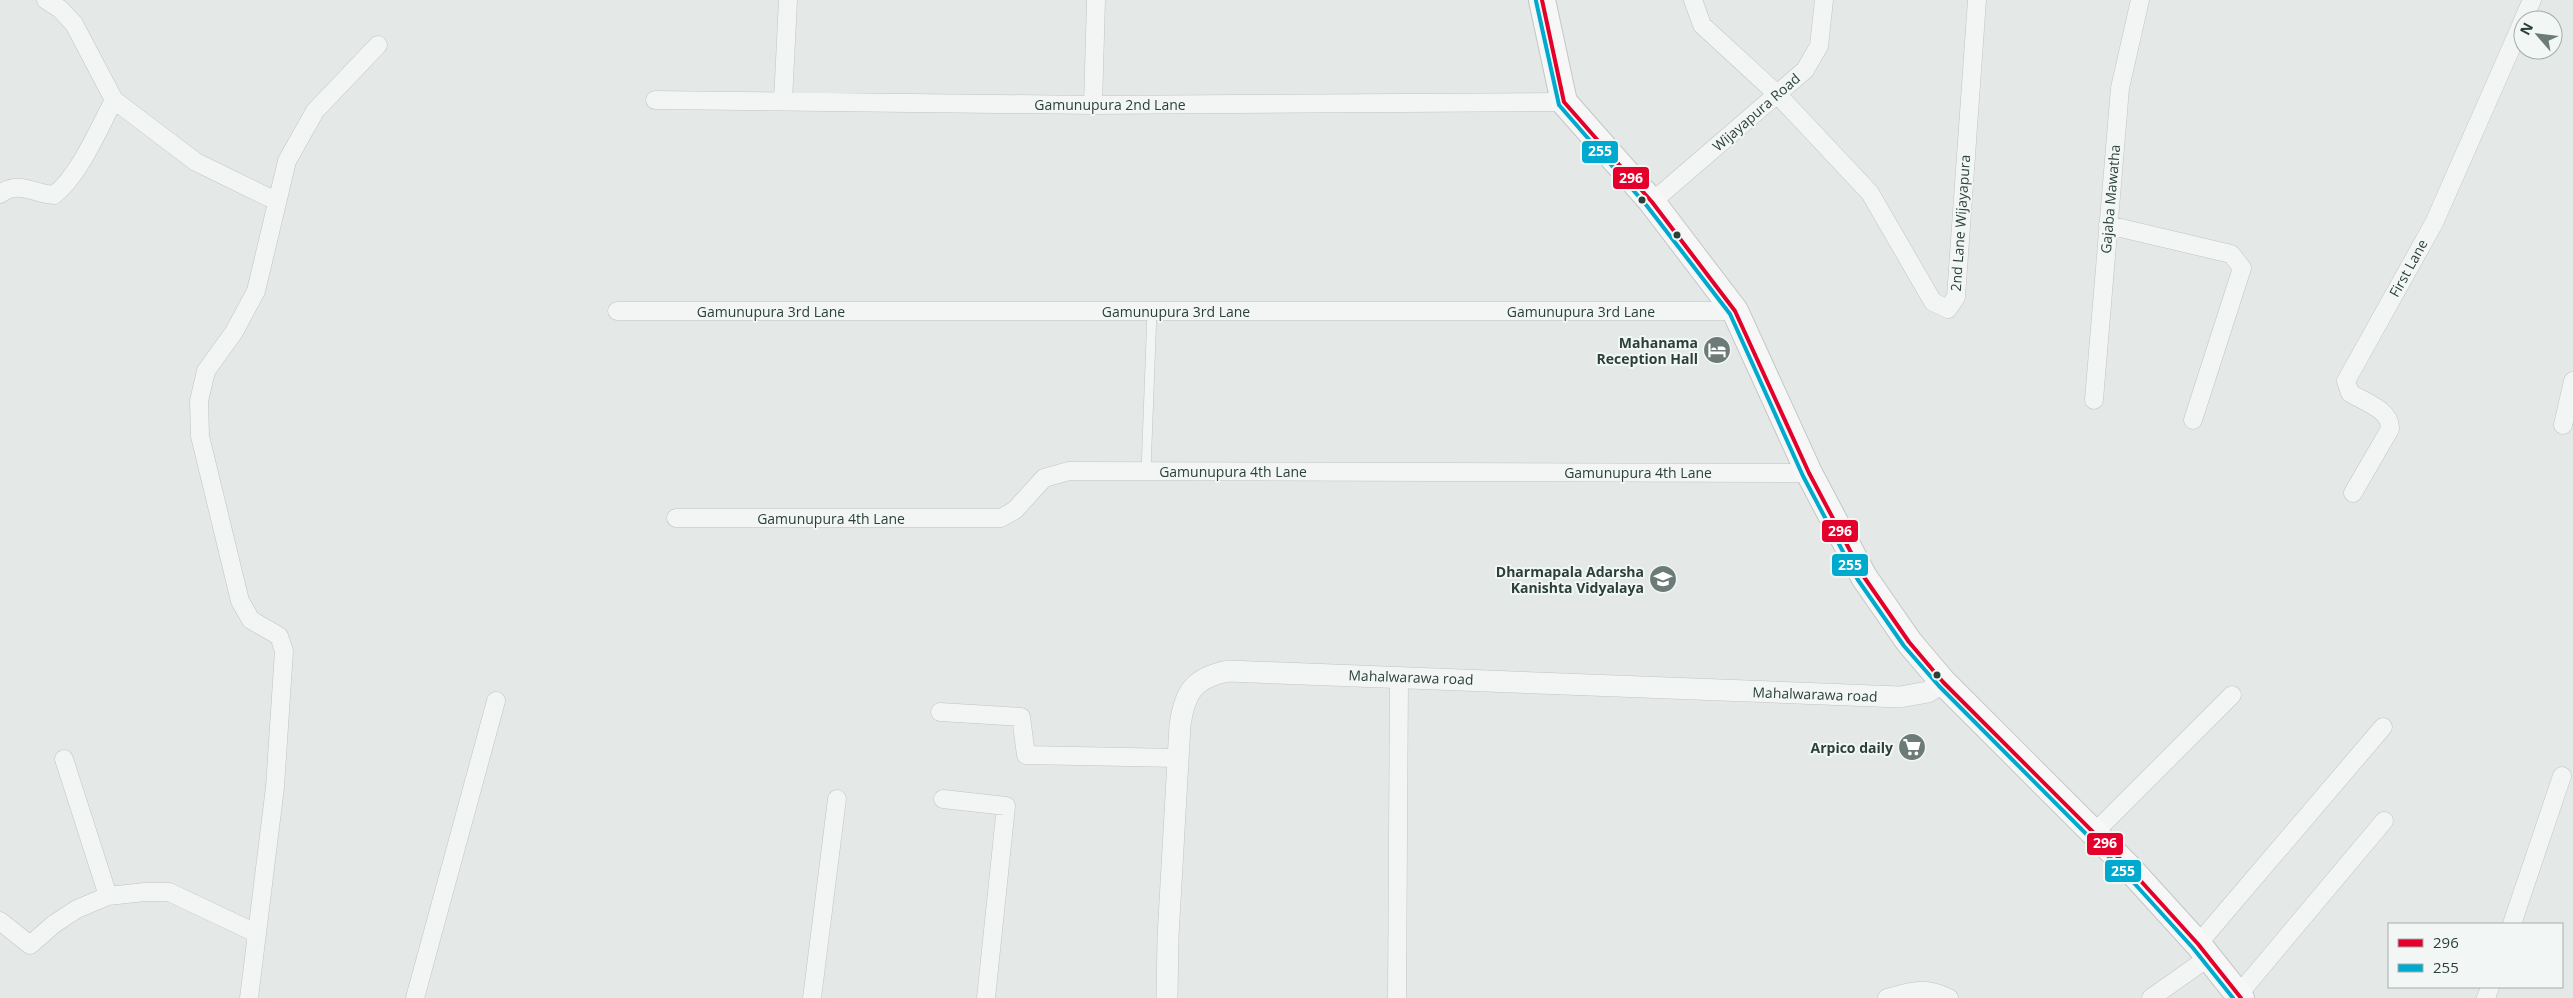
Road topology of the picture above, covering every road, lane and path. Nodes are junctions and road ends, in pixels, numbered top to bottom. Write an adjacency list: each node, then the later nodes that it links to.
1 (46, 0): 12 (street)
2 (788, 0): 14 (street)
3 (1096, 0): 16 (street)
4 (1542, 0): 15 (main road)
5 (1693, 0): 11 (street, 2nd Lane Wijayapura)
6 (1824, 0): 11 (street, Wijayapura Road)
7 (1977, 0): 11 (street, 2nd Lane Wijayapura)
8 (2140, 0): 20 (street, Gajaba Mawatha)
9 (2513, 43): 30 (street, First Lane)
10 (378, 45): 18 (street)
11 (1778, 95): 19 (street, Wijayapura Road)
12 (114, 100): 17 (street); 18 (street)
13 (655, 100): 14 (street, Gamunupura 2nd Lane)
14 (783, 101): 16 (street, Gamunupura 2nd Lane)
15 (1564, 102): 16 (street, Gamunupura 2nd Lane); 19 (main road)
16 (1093, 105)
17 (0, 194)
18 (276, 201): 48 (street)
19 (1652, 202): 23 (main road)
20 (2108, 225): 25 (street, Gajaba Mawatha); 26 (street)
21 (617, 310): 22 (street, Gamunupura 3rd Lane)
22 (1152, 311): 23 (street, Gamunupura 3rd Lane); 28 (lane)
23 (1735, 311): 29 (main road)
24 (2573, 381): 27 (street)
25 (2094, 400)
26 (2193, 420)
27 (2563, 425)
28 (1146, 471): 29 (street, Gamunupura 4th Lane); 31 (street, Gamunupura 4th Lane)
29 (1809, 473): 33 (main road)
30 (2353, 493)
31 (676, 518)
32 (1400, 677): 33 (street, Mahalwarawa road); 38 (street, Mahalwarawa road); 56 (street)
33 (1943, 682): 44 (main road)
34 (2232, 694): 44 (street)
35 (496, 701): 52 (street)
36 (940, 712): 38 (street)
37 (2383, 727): 49 (street)
38 (1178, 758): 55 (street, Mahalwarawa road)
39 (64, 759): 45 (street)
40 (2562, 776): 47 (street)
41 (943, 799): 54 (street)
42 (837, 800): 53 (street)
43 (2384, 821): 50 (street)
44 (2094, 833): 49 (main road)
45 (108, 896): 46 (street); 48 (street)
46 (0, 921)
47 (2512, 923)
48 (256, 933): 51 (street)
49 (2204, 950): 50 (main road); 59 (street)
50 (2239, 996)
51 (249, 998)
52 (415, 998)
53 (812, 998)
54 (986, 998)
55 (1167, 998)
56 (1397, 998)
57 (1887, 998): 58 (street)
58 (1949, 998)
59 (2150, 998)

